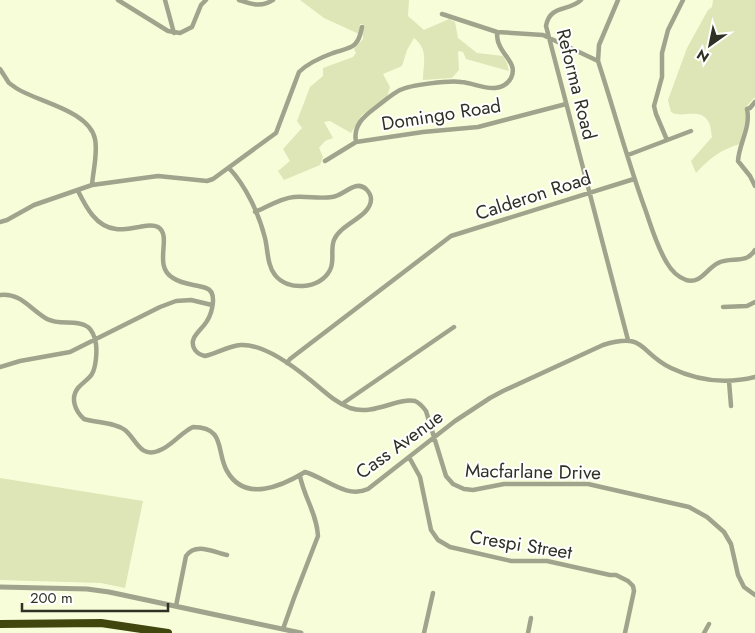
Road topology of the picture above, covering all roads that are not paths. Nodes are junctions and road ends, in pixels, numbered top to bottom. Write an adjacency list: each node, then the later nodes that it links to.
1 (118, 0): 12 (street)
2 (165, 0): 12 (street)
3 (206, 0): 12 (street)
4 (239, 0): 5 (street)
5 (273, 0)
6 (581, 0): 13 (street, Reforma Road)
7 (618, 0): 14 (street)
8 (683, 0): 19 (street)
9 (442, 14): 11 (street)
10 (362, 27): 23 (street)
11 (497, 32): 13 (street); 20 (street)
12 (174, 33)
13 (548, 38): 14 (street); 17 (street, Reforma Road)
14 (598, 61): 21 (street)
15 (0, 69): 25 (street)
16 (755, 102): 26 (street)
17 (566, 104): 20 (street, Domingo Road); 28 (street, Reforma Road)
18 (691, 131): 19 (street)
19 (667, 140): 21 (street)
20 (356, 142): 22 (street, Domingo Road)
21 (628, 155): 24 (street)
22 (325, 161)
23 (229, 168): 25 (street); 29 (street)
24 (634, 179): 28 (street, Calderon Road); 31 (street)
25 (92, 185): 27 (street)
26 (755, 186)
27 (78, 191): 30 (street); 34 (street)
28 (589, 192): 38 (street, Reforma Road); 39 (street, Calderon Road)
29 (255, 212): 29 (street)
30 (0, 222)
31 (755, 250)
32 (0, 295): 37 (street)
33 (755, 302): 35 (street)
34 (212, 305): 37 (street); 39 (street, Macfarlane Drive)
35 (723, 307)
36 (454, 326): 43 (street)
37 (95, 340): 40 (street); 47 (street)
38 (628, 340): 42 (street); 45 (street, Cass Avenue)
39 (287, 363): 43 (street, Macfarlane Drive)
40 (0, 367)
41 (755, 377): 42 (street)
42 (729, 382): 44 (street)
43 (342, 404): 45 (street, Macfarlane Drive)
44 (731, 406)
45 (435, 437): 46 (street, Cass Avenue); 52 (street, Macfarlane Drive)
46 (409, 457): 47 (street, Cass Avenue); 62 (street, Crespi Street)
47 (300, 476): 57 (street)
48 (227, 555): 53 (street)
49 (0, 587): 53 (street)
50 (755, 587): 52 (street)
51 (433, 593): 60 (street)
52 (753, 594)
53 (176, 606): 57 (street)
54 (531, 618): 61 (street)
55 (1, 624): 58 (highway)
56 (709, 624): 63 (street)
57 (283, 629): 59 (street)
58 (168, 633)
59 (301, 633)
60 (424, 633)
61 (528, 633)
62 (624, 633)
63 (704, 633)

